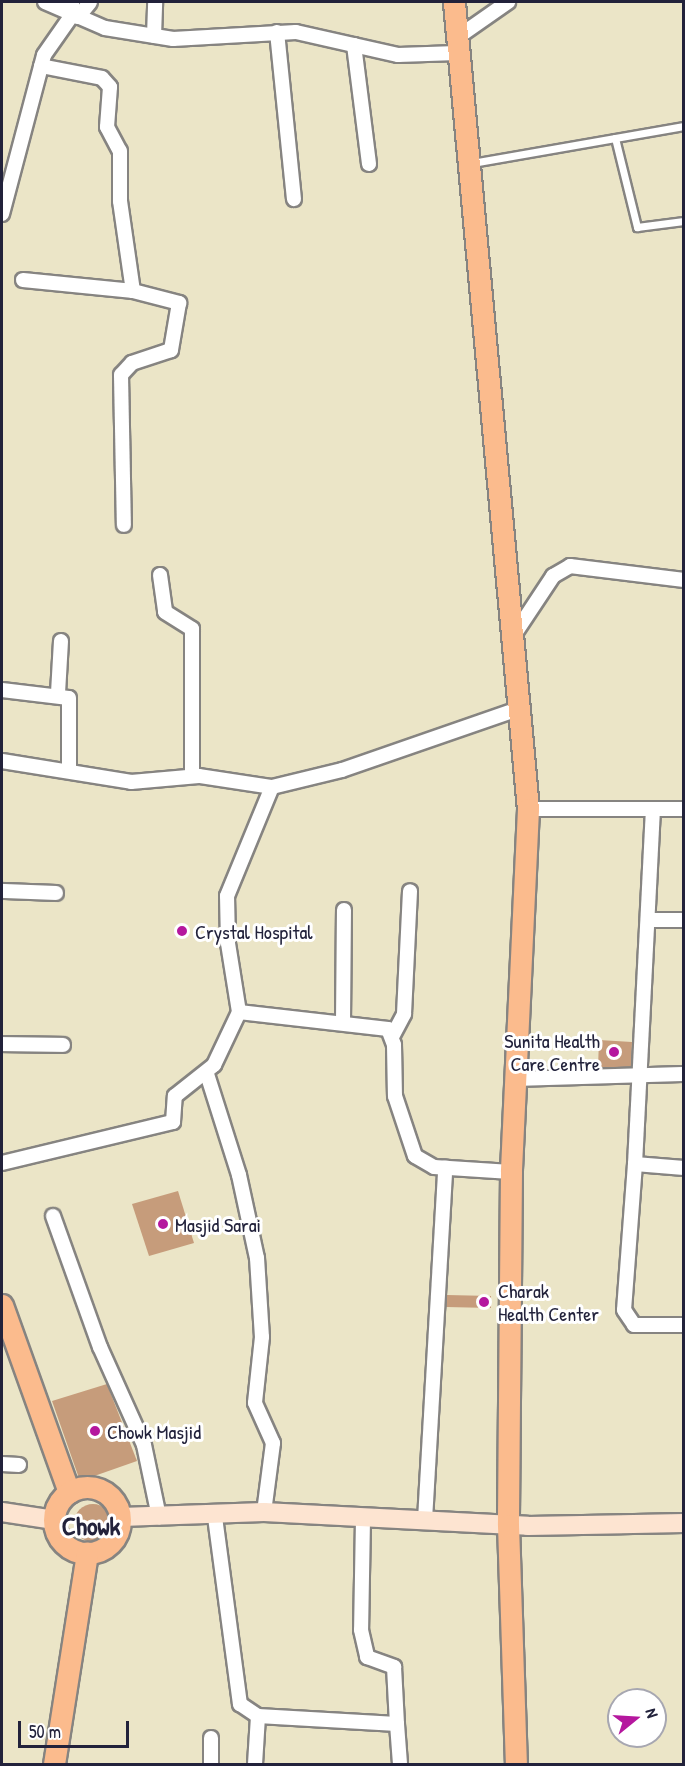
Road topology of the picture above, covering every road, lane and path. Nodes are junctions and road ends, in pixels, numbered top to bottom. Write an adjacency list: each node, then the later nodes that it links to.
1 (45, 2): 6 (street)
2 (90, 2): 6 (street)
3 (155, 2): 8 (street)
4 (454, 2): 10 (main road)
5 (508, 2): 10 (street)
6 (74, 11): 8 (street); 11 (street)
7 (277, 32): 8 (street); 9 (street); 16 (street)
8 (154, 36)
9 (354, 45): 10 (street); 14 (street)
10 (456, 46): 15 (main road)
11 (41, 66): 17 (street); 20 (street)
12 (684, 126): 13 (lane)
13 (615, 138): 15 (lane); 18 (lane)
14 (369, 164)
15 (467, 164): 24 (main road)
16 (294, 199)
17 (2, 214)
18 (684, 221)
19 (23, 280): 20 (street)
20 (132, 291): 21 (street)
21 (124, 525)
22 (160, 575): 31 (street)
23 (684, 580): 24 (street)
24 (514, 635): 28 (main road)
25 (61, 640): 27 (street)
26 (2, 690): 27 (street)
27 (58, 693): 30 (street)
28 (518, 709): 32 (street); 33 (main road)
29 (2, 761): 30 (street)
30 (69, 770): 31 (street)
31 (192, 776): 32 (street)
32 (272, 788): 42 (street)
33 (528, 809): 34 (street); 50 (main road)
34 (652, 809): 35 (street); 40 (street)
35 (684, 809)
36 (2, 891): 38 (street)
37 (410, 891): 44 (street)
38 (56, 893)
39 (344, 910): 43 (street)
40 (648, 920): 41 (street); 47 (street)
41 (684, 920)
42 (240, 1012): 43 (street); 48 (street)
43 (343, 1022): 44 (street)
44 (393, 1035): 53 (street)
45 (2, 1044): 46 (street)
46 (63, 1045)
47 (640, 1072): 49 (street); 50 (street); 52 (street)
48 (207, 1074): 51 (street); 63 (street)
49 (684, 1074)
50 (513, 1079): 55 (main road)
51 (2, 1163)
52 (634, 1164): 54 (street); 58 (street)
53 (445, 1168): 55 (street); 69 (street)
54 (684, 1168)
55 (511, 1172): 71 (main road)
56 (52, 1216): 66 (street)
57 (2, 1305): 61 (main road)
58 (684, 1325)
59 (2, 1464): 60 (street)
60 (19, 1465)
61 (69, 1492): 64 (main road); 68 (main road)
62 (2, 1512): 68 (street)
63 (264, 1512): 65 (street); 67 (street)
64 (121, 1516): 66 (street); 72 (main road)
65 (216, 1516): 66 (street); 73 (street)
66 (159, 1517)
67 (363, 1519): 69 (street); 74 (street)
68 (54, 1520): 72 (main road)
69 (425, 1520): 71 (street)
70 (684, 1523): 71 (street)
71 (508, 1525): 80 (main road)
72 (87, 1553): 76 (main road)
73 (258, 1716): 74 (street); 78 (street)
74 (397, 1724): 79 (street)
75 (212, 1738): 77 (street)
76 (54, 1764)
77 (211, 1764)
78 (255, 1764)
79 (400, 1764)
80 (516, 1764)

